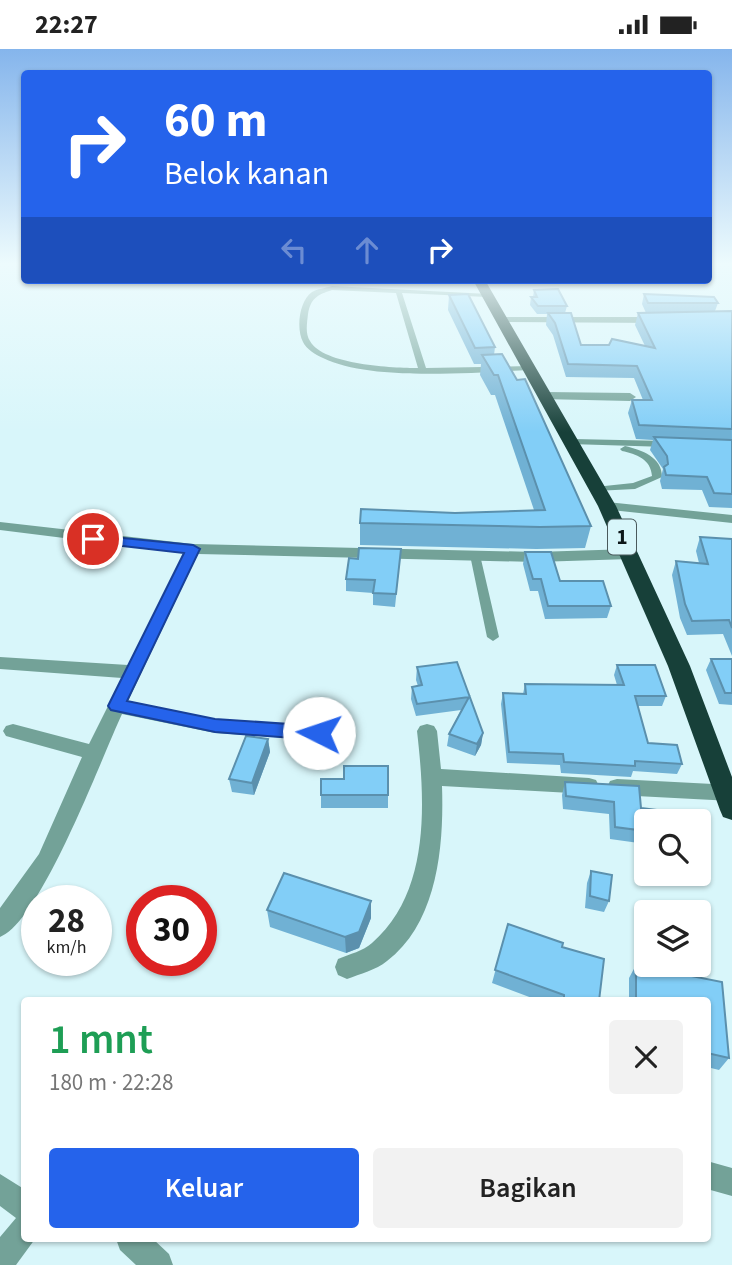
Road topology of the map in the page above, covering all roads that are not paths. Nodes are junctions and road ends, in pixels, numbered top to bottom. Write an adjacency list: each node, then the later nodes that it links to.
1 (304, 319): 6 (lane)
2 (407, 319): 6 (lane)
3 (502, 320): 4 (street); 5 (highway, 1)
4 (668, 320)
5 (530, 368): 6 (lane); 7 (highway, 1)
6 (424, 370)
7 (546, 396): 8 (street); 9 (highway, 1)
8 (629, 397)
9 (575, 445): 10 (lane); 11 (highway, 1); 11 (lane)
10 (681, 445)
11 (598, 489): 12 (highway, 1)
12 (607, 506): 13 (street); 16 (highway, 1)
13 (732, 519)
14 (0, 526): 15 (street)
15 (193, 549): 17 (street); 20 (street)
16 (630, 554): 17 (street); 27 (highway, 1)
17 (475, 555): 18 (lane)
18 (493, 637)
19 (0, 663): 20 (street)
20 (133, 671): 21 (street)
21 (117, 706): 24 (street); 25 (street)
22 (13, 731): 25 (street)
23 (427, 731): 26 (street)
24 (319, 733)
25 (94, 753): 28 (street)
26 (433, 777): 27 (street); 29 (street)
27 (730, 799)
28 (0, 926)
29 (347, 967)
30 (711, 1176): 31 (street)
31 (732, 1182)
32 (0, 1188): 33 (street)
33 (21, 1205)
34 (21, 1234): 36 (street)
35 (134, 1242): 37 (street)
36 (0, 1261)
37 (158, 1265)

